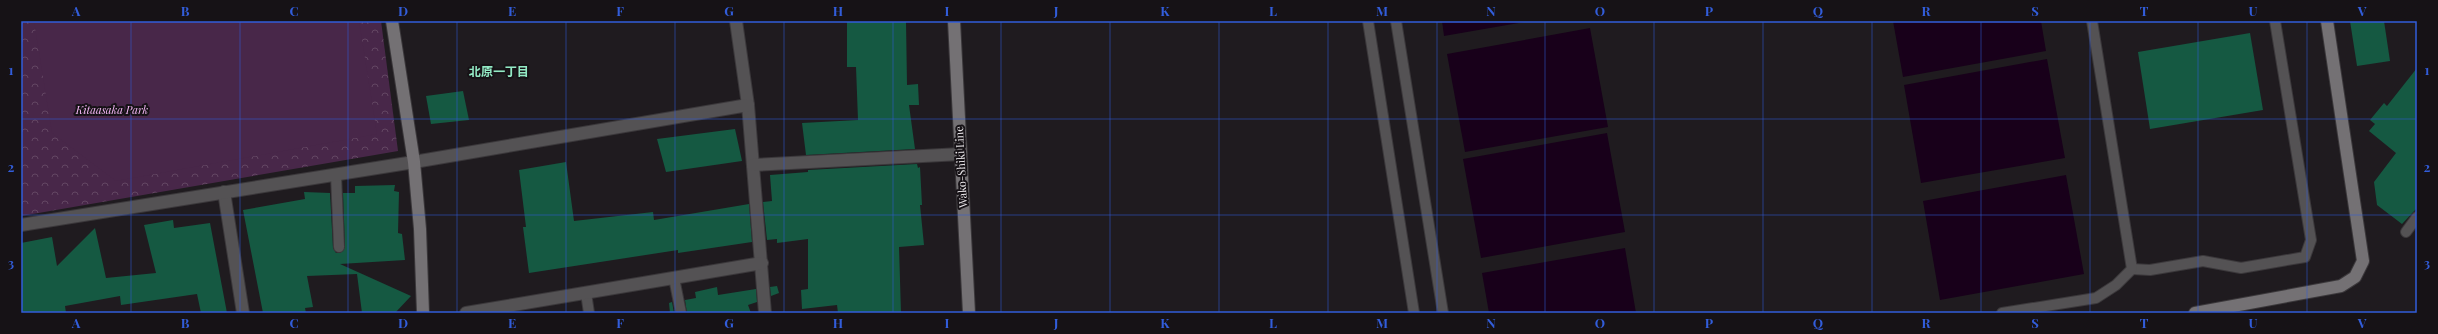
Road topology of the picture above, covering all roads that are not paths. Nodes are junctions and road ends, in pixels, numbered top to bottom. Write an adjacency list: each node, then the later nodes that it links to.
1 (392, 21): 11 (street)
2 (736, 21): 9 (street)
3 (954, 21): 10 (street, Wako-Shiki Line)
4 (1368, 21): 30 (lane)
5 (1396, 21): 31 (lane)
6 (2092, 21): 20 (lane)
7 (2275, 21): 20 (lane)
8 (2327, 21): 33 (street)
9 (748, 105): 11 (street); 12 (street)
10 (961, 154): 12 (street); 29 (street, Wako-Shiki Line)
11 (414, 162): 13 (street); 24 (street)
12 (753, 165): 19 (street)
13 (336, 174): 14 (street); 18 (lane)
14 (224, 192): 16 (street); 23 (street)
15 (2417, 217): 17 (lane)
16 (21, 224)
17 (2406, 232)
18 (339, 246)
19 (762, 263): 21 (street); 28 (street)
20 (2132, 269): 32 (lane)
21 (674, 278): 22 (street); 27 (lane)
22 (586, 293): 25 (street); 26 (lane)
23 (244, 313)
24 (423, 313)
25 (466, 313)
26 (589, 313)
27 (681, 313)
28 (765, 313)
29 (969, 313)
30 (1414, 313)
31 (1443, 313)
32 (2002, 313)
33 (2195, 313)

